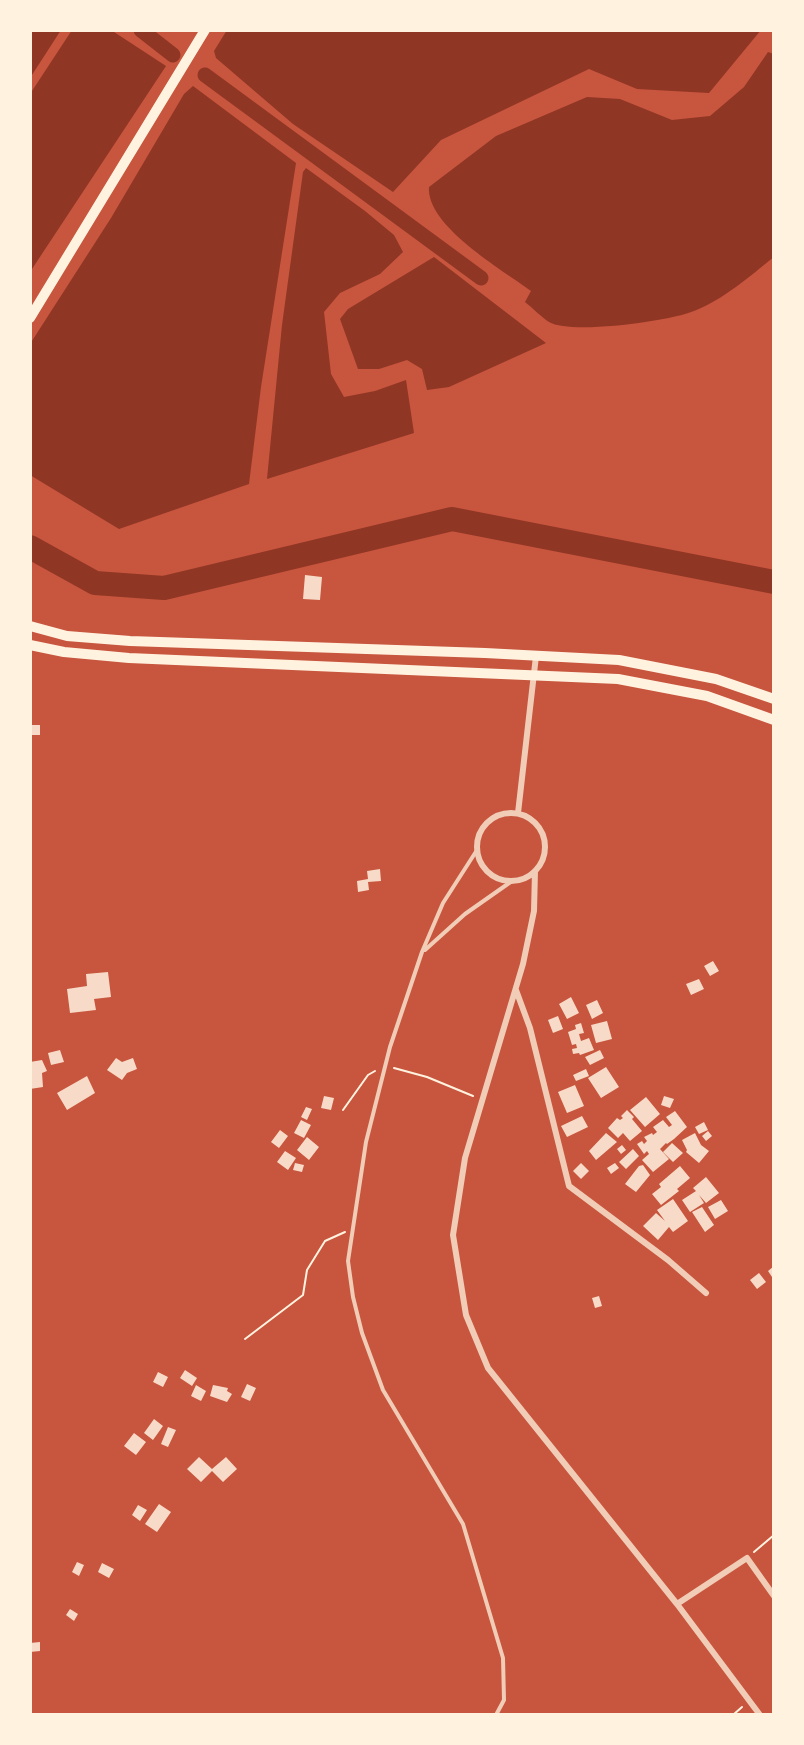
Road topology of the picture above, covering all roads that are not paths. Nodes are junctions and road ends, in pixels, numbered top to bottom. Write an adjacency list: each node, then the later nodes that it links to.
1 (205, 30): 2 (main road)
2 (30, 318)
3 (30, 626): 5 (main road)
4 (30, 645): 6 (main road)
5 (536, 656): 6 (street); 7 (main road)
6 (535, 676): 8 (main road); 9 (street)
7 (774, 699)
8 (774, 720)
9 (518, 813): 10 (street); 11 (street)
10 (477, 850): 12 (street); 13 (lane)
11 (535, 871): 12 (street); 14 (street)
12 (512, 880): 13 (lane)
13 (422, 952): 18 (lane)
14 (516, 990): 15 (street); 17 (street)
15 (706, 1293)
16 (774, 1596): 17 (street)
17 (676, 1604): 19 (street)
18 (496, 1715)
19 (760, 1715)

